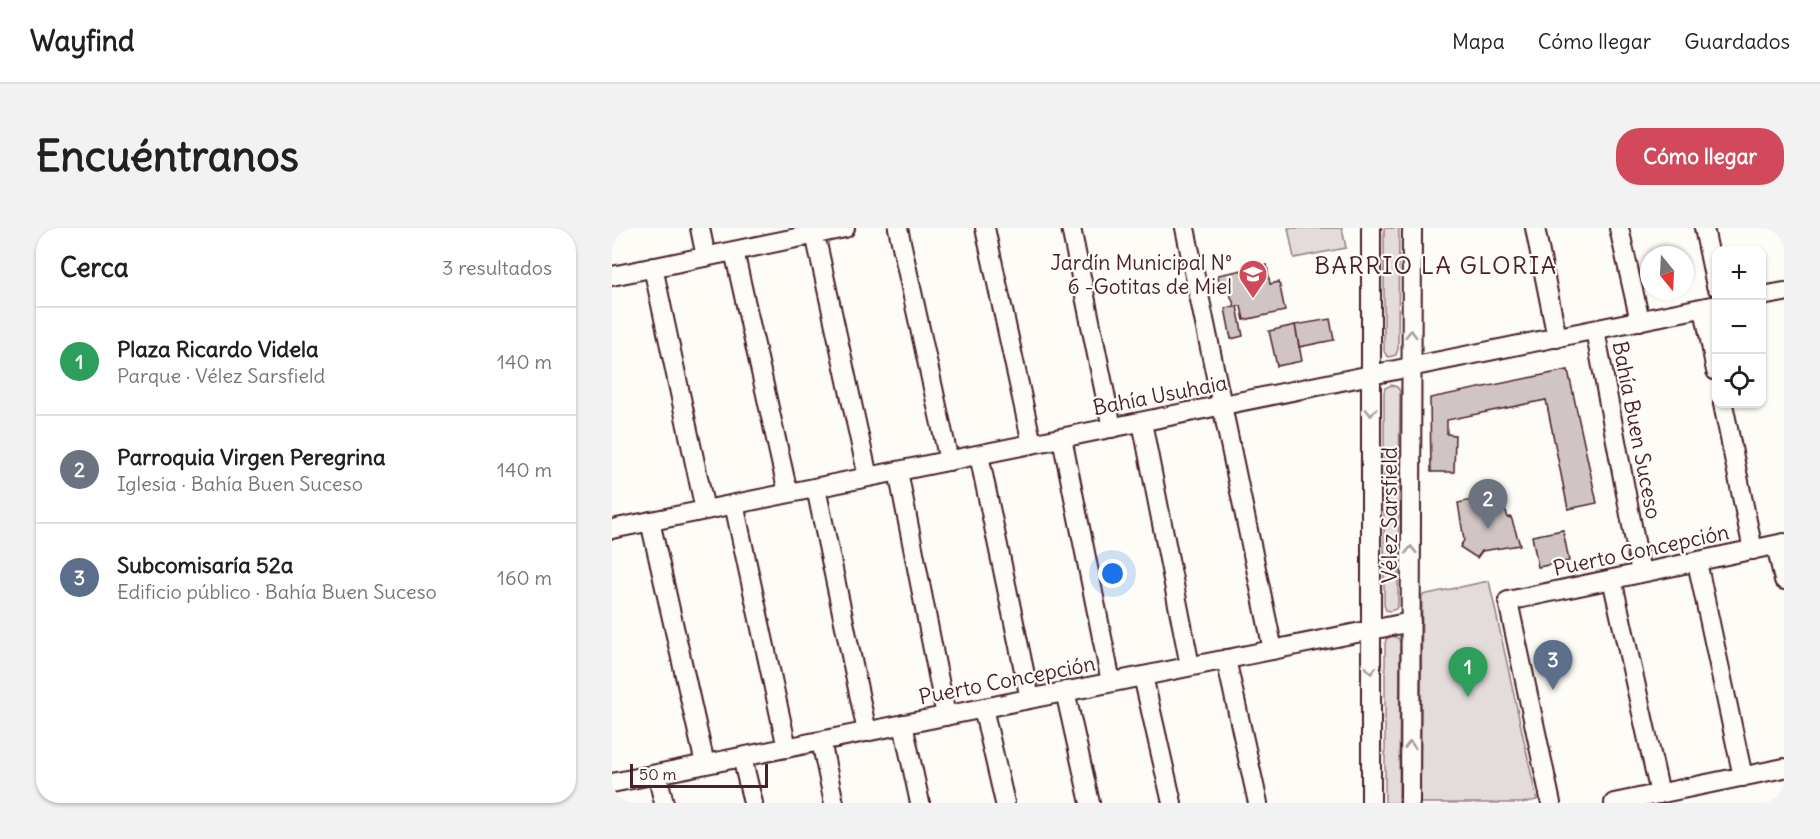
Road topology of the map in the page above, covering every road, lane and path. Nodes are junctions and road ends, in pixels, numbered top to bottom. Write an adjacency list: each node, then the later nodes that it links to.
1 (700, 228): 15 (street)
2 (845, 228): 13 (street)
3 (898, 228): 35 (street)
4 (985, 228): 33 (street)
5 (1071, 228): 31 (street)
6 (1185, 228): 28 (street)
7 (1371, 228): 27 (street, Vélez Sarsfield)
8 (1412, 228): 26 (street, Vélez Sarsfield, one-way to 8)
9 (1535, 228): 24 (street)
10 (1619, 228): 22 (street)
11 (1704, 228): 17 (street)
12 (786, 234): 13 (street); 14 (street)
13 (815, 234): 37 (street)
14 (734, 251): 15 (street); 39 (street)
15 (706, 256): 16 (street)
16 (653, 267): 18 (street); 41 (street)
17 (1712, 267)
18 (612, 276)
19 (1783, 295): 20 (street)
20 (1766, 296)
21 (1710, 307): 22 (street, Bahía Usuhaia); 25 (street)
22 (1640, 321): 23 (street, Bahía Usuhaia)
23 (1595, 330): 24 (street, Bahía Usuhaia); 47 (street, Bahía Buen Suceso)
24 (1557, 338): 26 (street, Bahía Usuhaia)
25 (1714, 354)
26 (1411, 367): 27 (street, Bahía Usuhaia); 50 (street, Vélez Sarsfield, one-way to 26)
27 (1371, 375): 28 (street, Bahía Usuhaia); 51 (street, Vélez Sarsfield, one-way to 51)
28 (1223, 405): 30 (street, Bahía Usuhaia); 52 (street)
29 (1724, 408): 45 (street)
30 (1142, 422): 31 (street, Bahía Usuhaia); 54 (street)
31 (1112, 428): 32 (street, Bahía Usuhaia)
32 (1062, 438): 33 (street, Bahía Usuhaia); 56 (street)
33 (1032, 444): 34 (street, Bahía Usuhaia)
34 (979, 454): 35 (street, Bahía Usuhaia); 58 (street)
35 (949, 461): 36 (street, Bahía Usuhaia)
36 (898, 471): 37 (street, Bahía Usuhaia); 60 (street)
37 (868, 477): 38 (street, Bahía Usuhaia)
38 (816, 488): 39 (street, Bahía Usuhaia); 62 (street)
39 (788, 493): 40 (street, Bahía Usuhaia)
40 (734, 504): 41 (street, Bahía Usuhaia); 64 (street)
41 (705, 510): 42 (street, Bahía Usuhaia)
42 (650, 521): 43 (street, Bahía Usuhaia); 66 (street)
43 (612, 529)
44 (1780, 544): 45 (street, Puerto Concepción); 49 (street)
45 (1753, 550): 46 (street, Puerto Concepción)
46 (1697, 562): 47 (street, Puerto Concepción); 69 (street)
47 (1641, 573): 48 (street, Puerto Concepción)
48 (1612, 579): 71 (street); 82 (street, Puerto Concepción)
49 (1784, 580)
50 (1411, 622): 51 (street, Puerto Concepción); 81 (street, Vélez Sarsfield, one-way to 50)
51 (1371, 630): 52 (street, Puerto Concepción); 80 (street, Vélez Sarsfield, one-way to 80)
52 (1273, 650): 53 (street, Puerto Concepción)
53 (1226, 659): 54 (street, Puerto Concepción); 79 (street)
54 (1190, 666): 55 (street, Puerto Concepción)
55 (1143, 676): 56 (street, Puerto Concepción); 78 (street)
56 (1111, 682): 57 (street, Puerto Concepción)
57 (1065, 691): 58 (street, Puerto Concepción); 77 (street)
58 (1030, 699): 59 (street, Puerto Concepción)
59 (983, 708): 60 (street, Puerto Concepción); 76 (street)
60 (946, 716): 61 (street, Puerto Concepción)
61 (903, 724): 62 (street, Puerto Concepción); 75 (street)
62 (867, 732): 63 (street, Puerto Concepción)
63 (821, 741): 64 (street, Puerto Concepción); 74 (street)
64 (787, 748): 65 (street, Puerto Concepción)
65 (742, 757): 66 (street, Puerto Concepción); 73 (street)
66 (705, 764): 68 (street, Puerto Concepción)
67 (1784, 768): 69 (street)
68 (657, 774): 70 (street, Puerto Concepción); 72 (street)
69 (1743, 777): 71 (street)
70 (612, 783)
71 (1660, 794): 83 (street)
72 (664, 803)
73 (753, 803)
74 (834, 803)
75 (920, 803)
76 (1005, 803)
77 (1090, 803)
78 (1172, 803)
79 (1258, 803)
80 (1371, 803)
81 (1410, 803)
82 (1551, 803)
83 (1614, 803)

